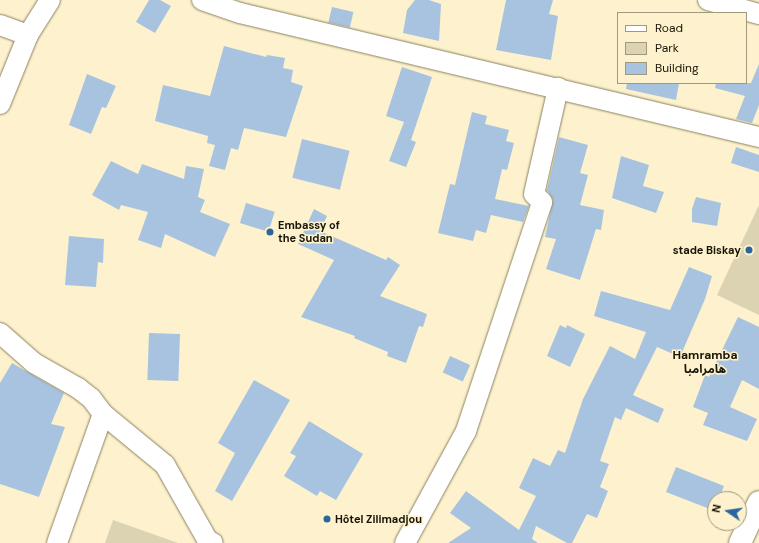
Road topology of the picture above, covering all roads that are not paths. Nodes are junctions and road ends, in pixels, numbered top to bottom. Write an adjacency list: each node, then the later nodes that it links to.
1 (50, 0): 6 (street)
2 (202, 0): 7 (street)
3 (708, 0): 4 (street)
4 (759, 14)
5 (0, 25): 6 (street)
6 (28, 35): 8 (street)
7 (558, 88): 9 (street); 15 (street)
8 (0, 104)
9 (759, 137)
10 (0, 333): 11 (street)
11 (103, 414): 13 (street); 14 (street)
12 (759, 502): 16 (street)
13 (57, 543)
14 (213, 543)
15 (405, 543)
16 (740, 543)

